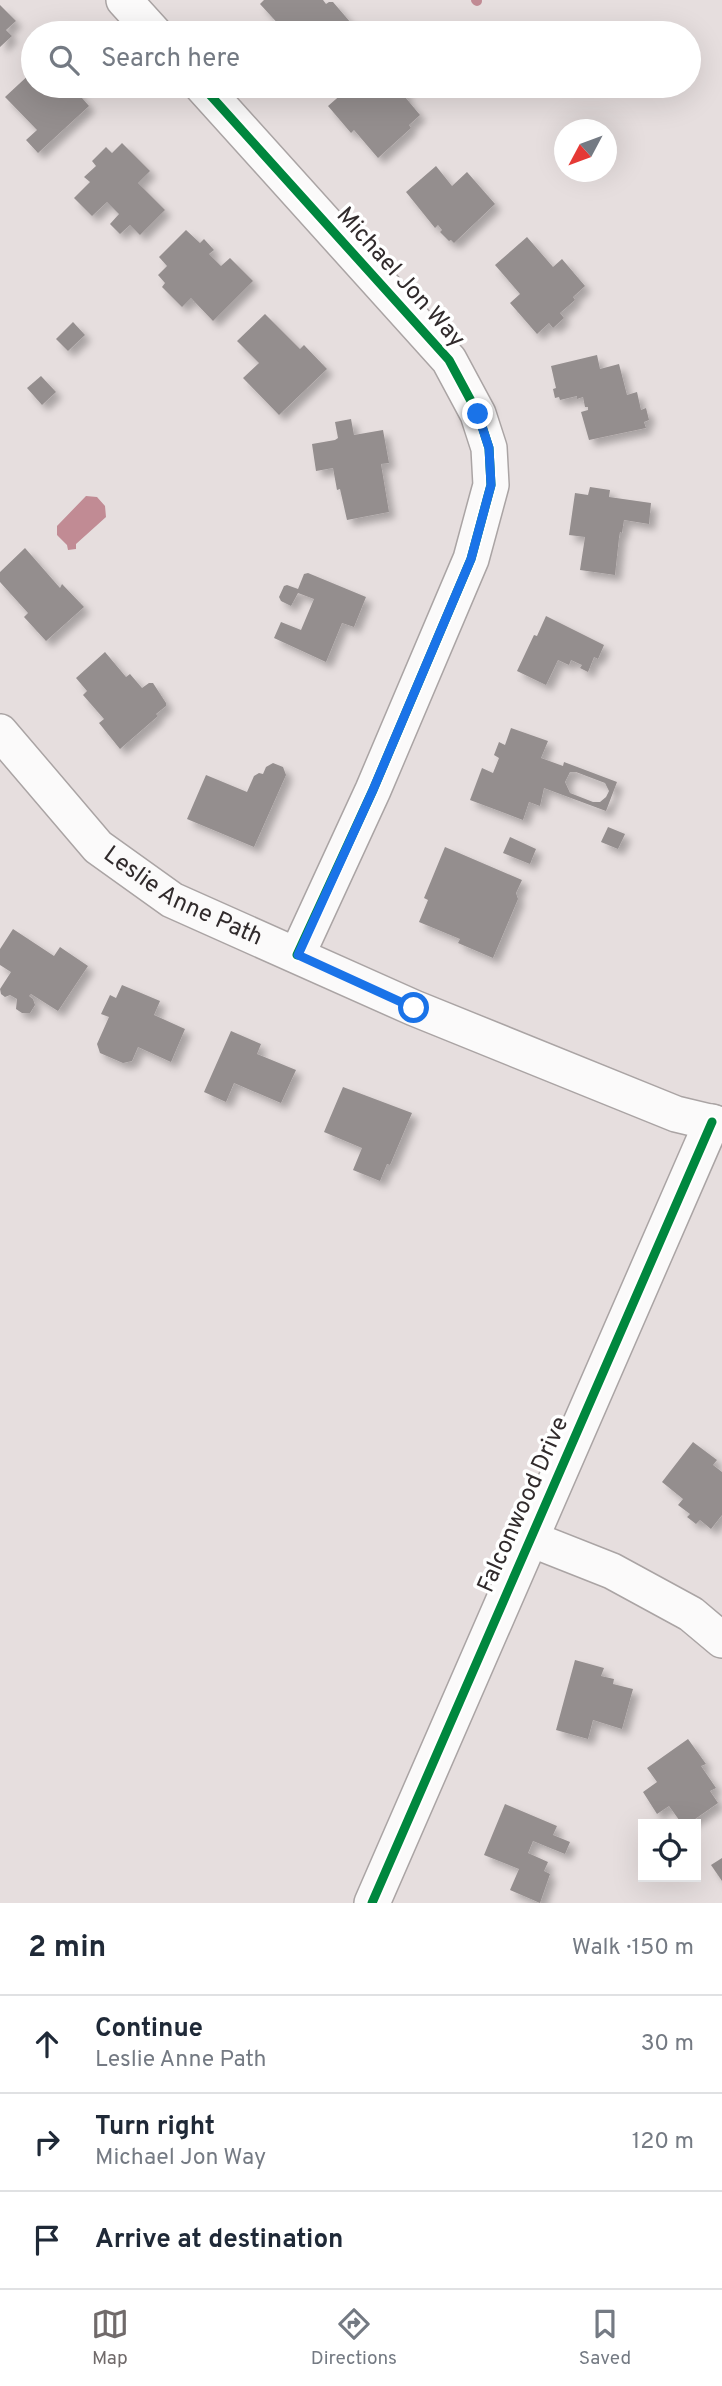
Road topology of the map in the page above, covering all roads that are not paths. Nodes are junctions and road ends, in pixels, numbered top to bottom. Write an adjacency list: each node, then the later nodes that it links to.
1 (124, 0): 2 (street)
2 (143, 21)
3 (213, 98): 5 (street, Michael Jon Way)
4 (0, 733): 5 (street, Leslie Anne Path)
5 (298, 955): 6 (street, Leslie Anne Path)
6 (717, 1124): 7 (street, Falconwood Drive)
7 (531, 1539): 8 (street); 9 (street, Falconwood Drive)
8 (722, 1640)
9 (372, 1903)

